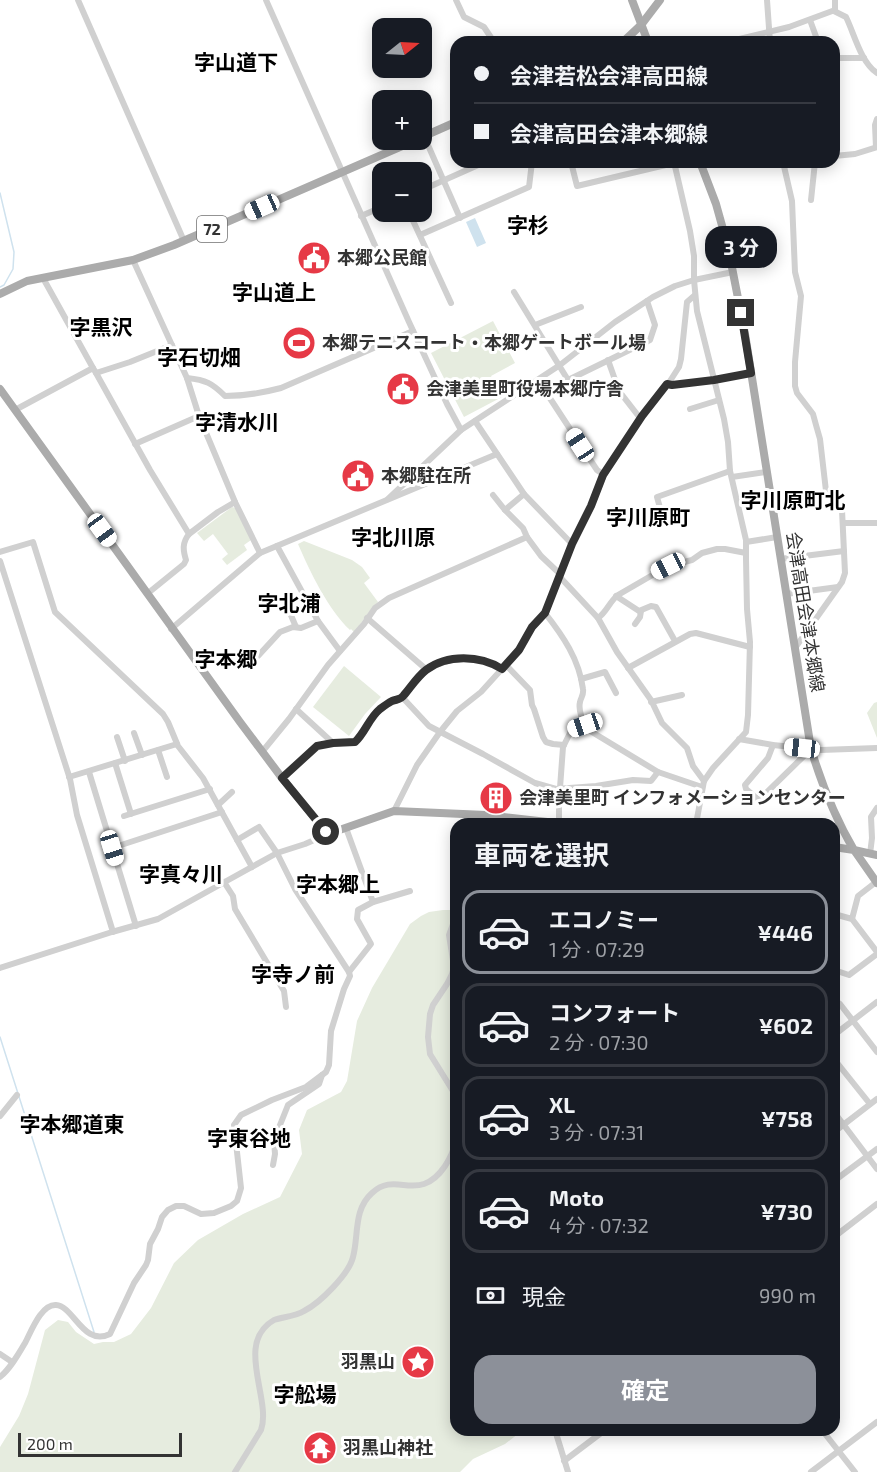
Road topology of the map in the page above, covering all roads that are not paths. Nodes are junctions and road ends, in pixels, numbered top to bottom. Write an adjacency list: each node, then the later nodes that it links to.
1 (78, 0): 45 (street)
2 (266, 0): 36 (street)
3 (456, 0): 12 (street)
4 (632, 0): 10 (main road)
5 (660, 0): 10 (main road)
6 (767, 0): 11 (street)
7 (835, 0): 8 (street)
8 (834, 11): 9 (street); 19 (street)
9 (810, 20): 11 (street); 17 (street)
10 (641, 25): 13 (main road); 14 (main road)
11 (770, 31): 15 (street); 16 (street)
12 (490, 36)
13 (629, 36)
14 (646, 36)
15 (750, 36)
16 (770, 36)
17 (816, 36)
18 (840, 58): 19 (street)
19 (864, 58): 20 (street)
20 (877, 73)
21 (877, 120): 24 (street)
22 (450, 125): 23 (main road, 72)
23 (432, 133)
24 (877, 147): 27 (street)
25 (392, 150): 36 (main road, 72)
26 (427, 150): 37 (street)
27 (840, 155)
28 (471, 168): 37 (street)
29 (531, 168): 42 (street)
30 (572, 168): 31 (street)
31 (650, 168)
32 (675, 168): 49 (street)
33 (702, 168): 47 (main road, 会津高田会津本郷線)
34 (784, 168): 87 (street)
35 (814, 168): 39 (street)
36 (342, 172): 41 (street); 45 (main road, 72)
37 (443, 180): 38 (street); 42 (street)
38 (432, 185)
39 (811, 200)
40 (372, 211): 41 (street)
41 (361, 216): 57 (street)
42 (460, 218): 44 (street)
43 (414, 222): 44 (street)
44 (420, 235): 54 (street)
45 (184, 241): 46 (main road, 72)
46 (133, 260): 48 (main road, 72); 58 (street)
47 (733, 272): 49 (street); 62 (main road, 会津高田会津本郷線)
48 (43, 278): 51 (main road, 72); 61 (street)
49 (694, 280): 52 (street); 53 (street)
50 (514, 292): 56 (street)
51 (0, 294)
52 (695, 295): 65 (street); 66 (street)
53 (647, 301): 59 (street); 60 (street)
54 (451, 303)
55 (581, 307): 56 (street)
56 (535, 325): 60 (street)
57 (413, 331): 63 (street); 74 (street)
58 (172, 345): 61 (street); 63 (street)
59 (608, 360): 60 (street); 72 (street)
60 (560, 365): 64 (street)
61 (94, 370): 70 (street); 75 (street)
62 (751, 373): 65 (street); 77 (main road, 会津高田会津本郷線)
63 (187, 378): 71 (street)
64 (538, 380): 73 (street); 79 (street)
65 (714, 380): 66 (street); 68 (street)
66 (667, 384): 72 (street)
67 (0, 389): 70 (main road)
68 (719, 399): 69 (street); 78 (street)
69 (690, 409)
70 (15, 410): 102 (main road)
71 (198, 417): 75 (street); 83 (street)
72 (640, 418): 79 (street)
73 (475, 421): 74 (street); 76 (street)
74 (461, 430): 82 (street)
75 (135, 444): 88 (street)
76 (497, 454): 80 (street); 82 (street)
77 (766, 472): 78 (street); 90 (main road, 会津高田会津本郷線)
78 (731, 474): 85 (street); 91 (street)
79 (603, 475): 92 (street)
80 (524, 494): 84 (street); 92 (street)
81 (493, 495): 84 (street)
82 (388, 499): 93 (street)
83 (235, 502): 88 (street); 96 (street)
84 (505, 510): 89 (street)
85 (662, 515)
86 (877, 523): 87 (street)
87 (843, 524): 94 (street)
88 (189, 534): 102 (street)
89 (528, 537): 100 (street); 108 (street)
90 (777, 537): 91 (street); 98 (main road, 会津高田会津本郷線)
91 (746, 542): 97 (street)
92 (572, 544): 100 (street)
93 (277, 546): 96 (street); 110 (street)
94 (844, 551): 98 (street); 101 (street)
95 (0, 552): 134 (street)
96 (260, 552): 113 (street)
97 (746, 553): 104 (street); 115 (street)
98 (780, 559): 103 (main road, 会津高田会津本郷線)
99 (0, 561): 146 (street)
100 (560, 575): 107 (street); 109 (street)
101 (838, 587): 103 (street); 116 (street)
102 (147, 594): 113 (main road)
103 (786, 594): 116 (main road, 会津高田会津本郷線)
104 (616, 596): 106 (street); 109 (street)
105 (284, 599): 112 (street)
106 (642, 611): 111 (street); 114 (street)
107 (545, 613): 119 (street); 122 (street)
108 (367, 618): 117 (street); 121 (street)
109 (598, 618): 120 (street)
110 (318, 621): 112 (street); 117 (street)
111 (635, 624)
112 (296, 627): 118 (street)
113 (171, 629): 140 (main road)
114 (675, 641): 115 (street); 120 (street)
115 (750, 647): 132 (street)
116 (794, 649): 138 (main road, 会津高田会津本郷線)
117 (340, 651): 127 (street)
118 (258, 656)
119 (504, 667): 121 (street); 129 (street); 135 (street)
120 (628, 668): 126 (street)
121 (427, 670): 125 (street)
122 (581, 679): 123 (street); 128 (street)
123 (616, 693)
124 (682, 695): 126 (street)
125 (403, 698): 129 (street); 133 (street)
126 (651, 702): 149 (street)
127 (296, 709): 133 (street); 140 (street)
128 (585, 725): 135 (street); 145 (street)
129 (440, 732): 150 (street); 155 (street)
130 (134, 733): 141 (street)
131 (117, 737): 142 (street)
132 (739, 739): 136 (street); 149 (street)
133 (333, 743): 148 (street)
134 (177, 744): 139 (street); 151 (street)
135 (564, 745): 150 (street)
136 (773, 745): 138 (street); 138 (street)
137 (877, 748): 138 (street)
138 (811, 749): 159 (main road, 会津高田会津本郷線)
139 (158, 750): 141 (street); 147 (street)
140 (262, 752): 148 (main road)
141 (142, 755): 142 (street)
142 (124, 760): 143 (street)
143 (115, 764): 144 (street); 151 (street)
144 (89, 772): 146 (street); 164 (street)
145 (658, 772): 149 (street); 150 (street)
146 (69, 777): 177 (street)
147 (167, 777)
148 (282, 778): 162 (main road)
149 (703, 784): 158 (street)
150 (558, 788): 157 (street)
151 (210, 789): 154 (street)
152 (232, 792): 154 (street)
153 (877, 808): 168 (street)
154 (220, 809): 163 (street); 164 (street)
155 (394, 811): 156 (main road); 161 (main road)
156 (480, 818)
157 (559, 818)
158 (697, 818)
159 (836, 818)
160 (840, 825): 166 (main road, 会津高田会津本郷線)
161 (346, 828): 162 (main road); 173 (street)
162 (328, 834): 167 (street)
163 (237, 840): 167 (street); 169 (street)
164 (112, 848): 176 (street)
165 (840, 848): 166 (main road)
166 (854, 850): 168 (main road); 171 (main road, 会津高田会津本郷線)
167 (277, 853): 169 (street); 180 (street)
168 (873, 854)
169 (252, 867): 170 (street)
170 (224, 882): 176 (street); 185 (street)
171 (876, 882): 175 (street)
172 (410, 891): 173 (street)
173 (373, 902): 180 (street)
174 (840, 916): 175 (street)
175 (852, 919): 178 (street)
176 (135, 926): 177 (street)
177 (113, 932): 179 (street)
178 (877, 953): 181 (street)
179 (0, 968)
180 (349, 972): 190 (street)
181 (840, 972)
182 (450, 978): 191 (street)
183 (877, 1002): 186 (street)
184 (840, 1004): 186 (street)
185 (286, 1007)
186 (853, 1020): 187 (street); 188 (street)
187 (840, 1030)
188 (877, 1052)
189 (840, 1066): 194 (street)
190 (322, 1075): 202 (street); 208 (street)
191 (450, 1086)
192 (17, 1095): 195 (street)
193 (877, 1099): 194 (street)
194 (870, 1104): 197 (street)
195 (0, 1116)
196 (840, 1120): 197 (street)
197 (843, 1124): 198 (street); 200 (street)
198 (840, 1127)
199 (877, 1149): 200 (street)
200 (867, 1156): 203 (street); 204 (street)
201 (450, 1157): 216 (street)
202 (273, 1164)
203 (877, 1170)
204 (840, 1177)
205 (877, 1204): 206 (street)
206 (840, 1232)
207 (0, 1354): 208 (street)
208 (12, 1362): 209 (street)
209 (0, 1377)
210 (877, 1422): 214 (street)
211 (557, 1436): 215 (street)
212 (596, 1436): 215 (street)
213 (827, 1436): 214 (street)
214 (839, 1451): 218 (street); 219 (street)
215 (564, 1461): 217 (street)
216 (235, 1472)
217 (568, 1472)
218 (811, 1472)
219 (855, 1472)

